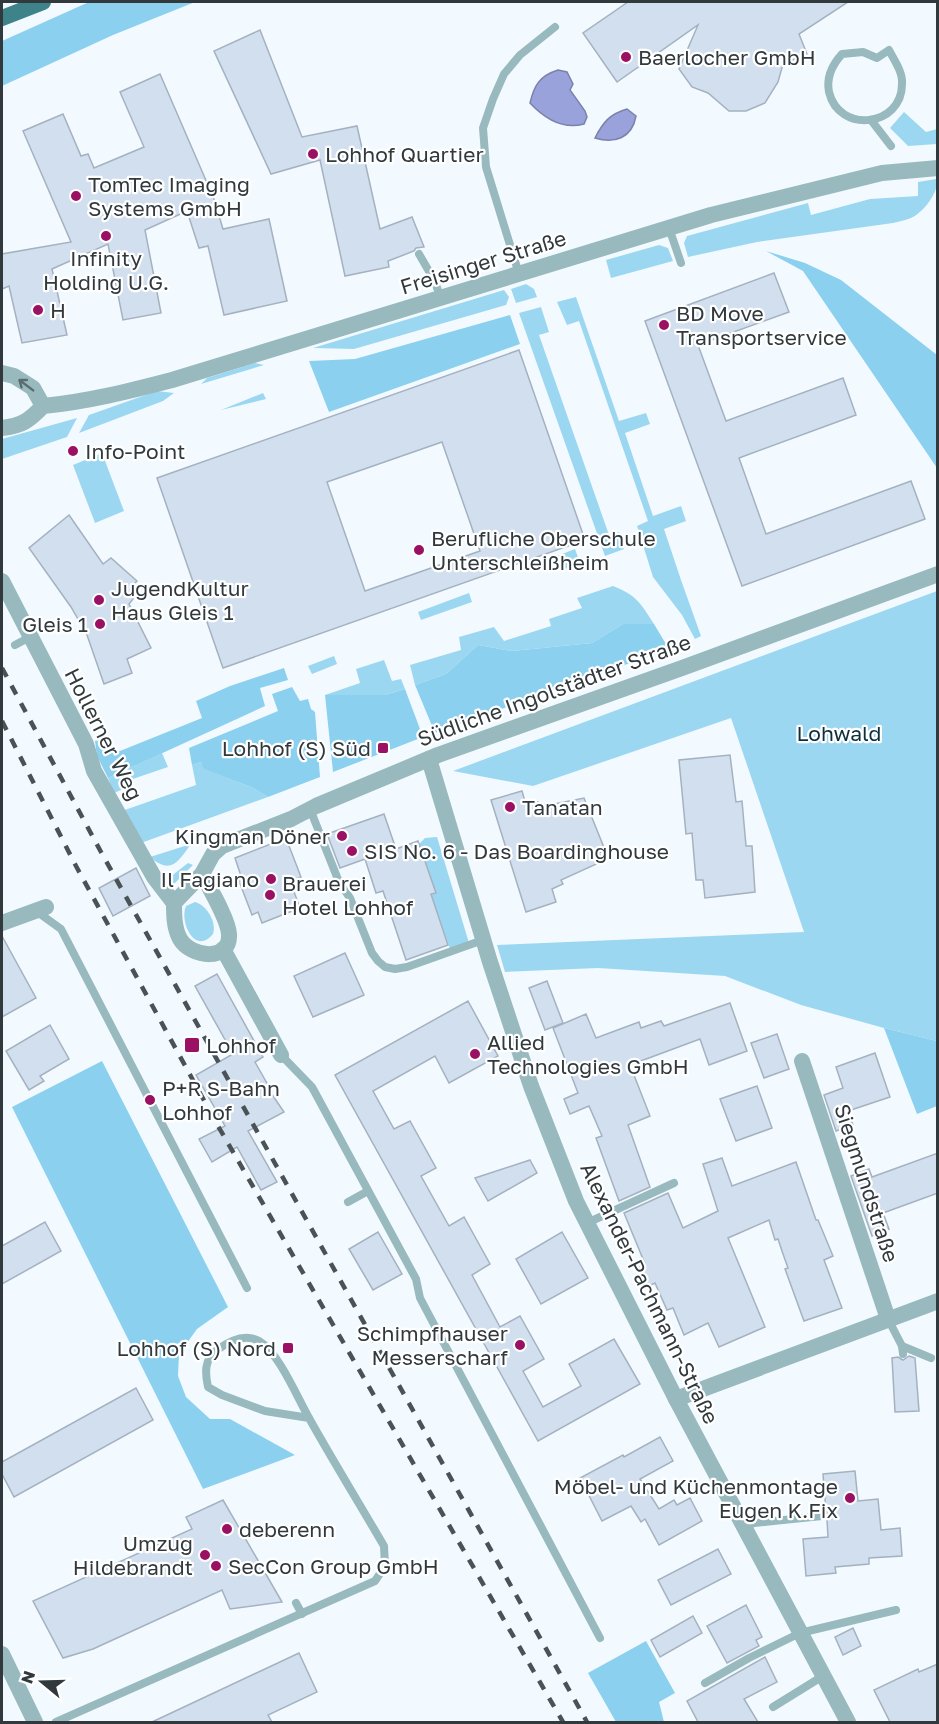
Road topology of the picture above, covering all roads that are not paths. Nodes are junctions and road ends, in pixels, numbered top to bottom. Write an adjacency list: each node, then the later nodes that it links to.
1 (43, 2): 2 (main road)
2 (2, 18)
3 (555, 27): 10 (lane)
4 (871, 120): 4 (lane); 5 (lane)
5 (891, 146)
6 (938, 168): 7 (street, Freisinger Straße)
7 (669, 228): 9 (lane); 10 (street, Freisinger Straße)
8 (419, 254): 11 (lane)
9 (681, 263)
10 (519, 274): 11 (street, Freisinger Straße)
11 (441, 299): 13 (street, Freisinger Straße)
12 (2, 373): 13 (street, one-way to 12)
13 (43, 406): 14 (street)
14 (2, 428)
15 (938, 574): 17 (street, Südliche Ingolstädter Straße)
16 (2, 581): 20 (street, Hollerner Weg)
17 (429, 759): 18 (street, Südliche Ingolstädter Straße); 23 (street, Alexander-Pachmann-Straße)
18 (310, 809): 19 (street, Südliche Ingolstädter Straße); 23 (lane)
19 (202, 874): 20 (street, Südliche Ingolstädter Straße); 24 (street)
20 (174, 903): 24 (street)
21 (41, 909): 22 (street); 31 (lane)
22 (2, 923)
23 (483, 940): 30 (street, Alexander-Pachmann-Straße)
24 (224, 949): 25 (street)
25 (281, 1055): 28 (lane)
26 (802, 1061): 33 (street, Siegmundstraße)
27 (674, 1183): 30 (lane)
28 (368, 1191): 29 (lane); 43 (lane)
29 (348, 1202)
30 (587, 1223): 35 (street, Alexander-Pachmann-Straße)
31 (247, 1288)
32 (938, 1300): 33 (street)
33 (888, 1319): 34 (lane); 35 (street)
34 (931, 1358)
35 (676, 1399): 38 (street, Alexander-Pachmann-Straße)
36 (309, 1418): 36 (lane); 41 (lane)
37 (822, 1516): 38 (lane)
38 (744, 1527): 42 (street, Alexander-Pachmann-Straße)
39 (296, 1603): 41 (lane)
40 (896, 1610): 42 (lane)
41 (302, 1614): 49 (lane)
42 (800, 1633): 45 (street, Alexander-Pachmann-Straße); 46 (lane)
43 (600, 1638)
44 (2, 1654): 48 (street)
45 (823, 1676): 47 (lane); 50 (street, Alexander-Pachmann-Straße)
46 (705, 1683)
47 (772, 1707)
48 (35, 1722)
49 (56, 1722)
50 (848, 1722)

